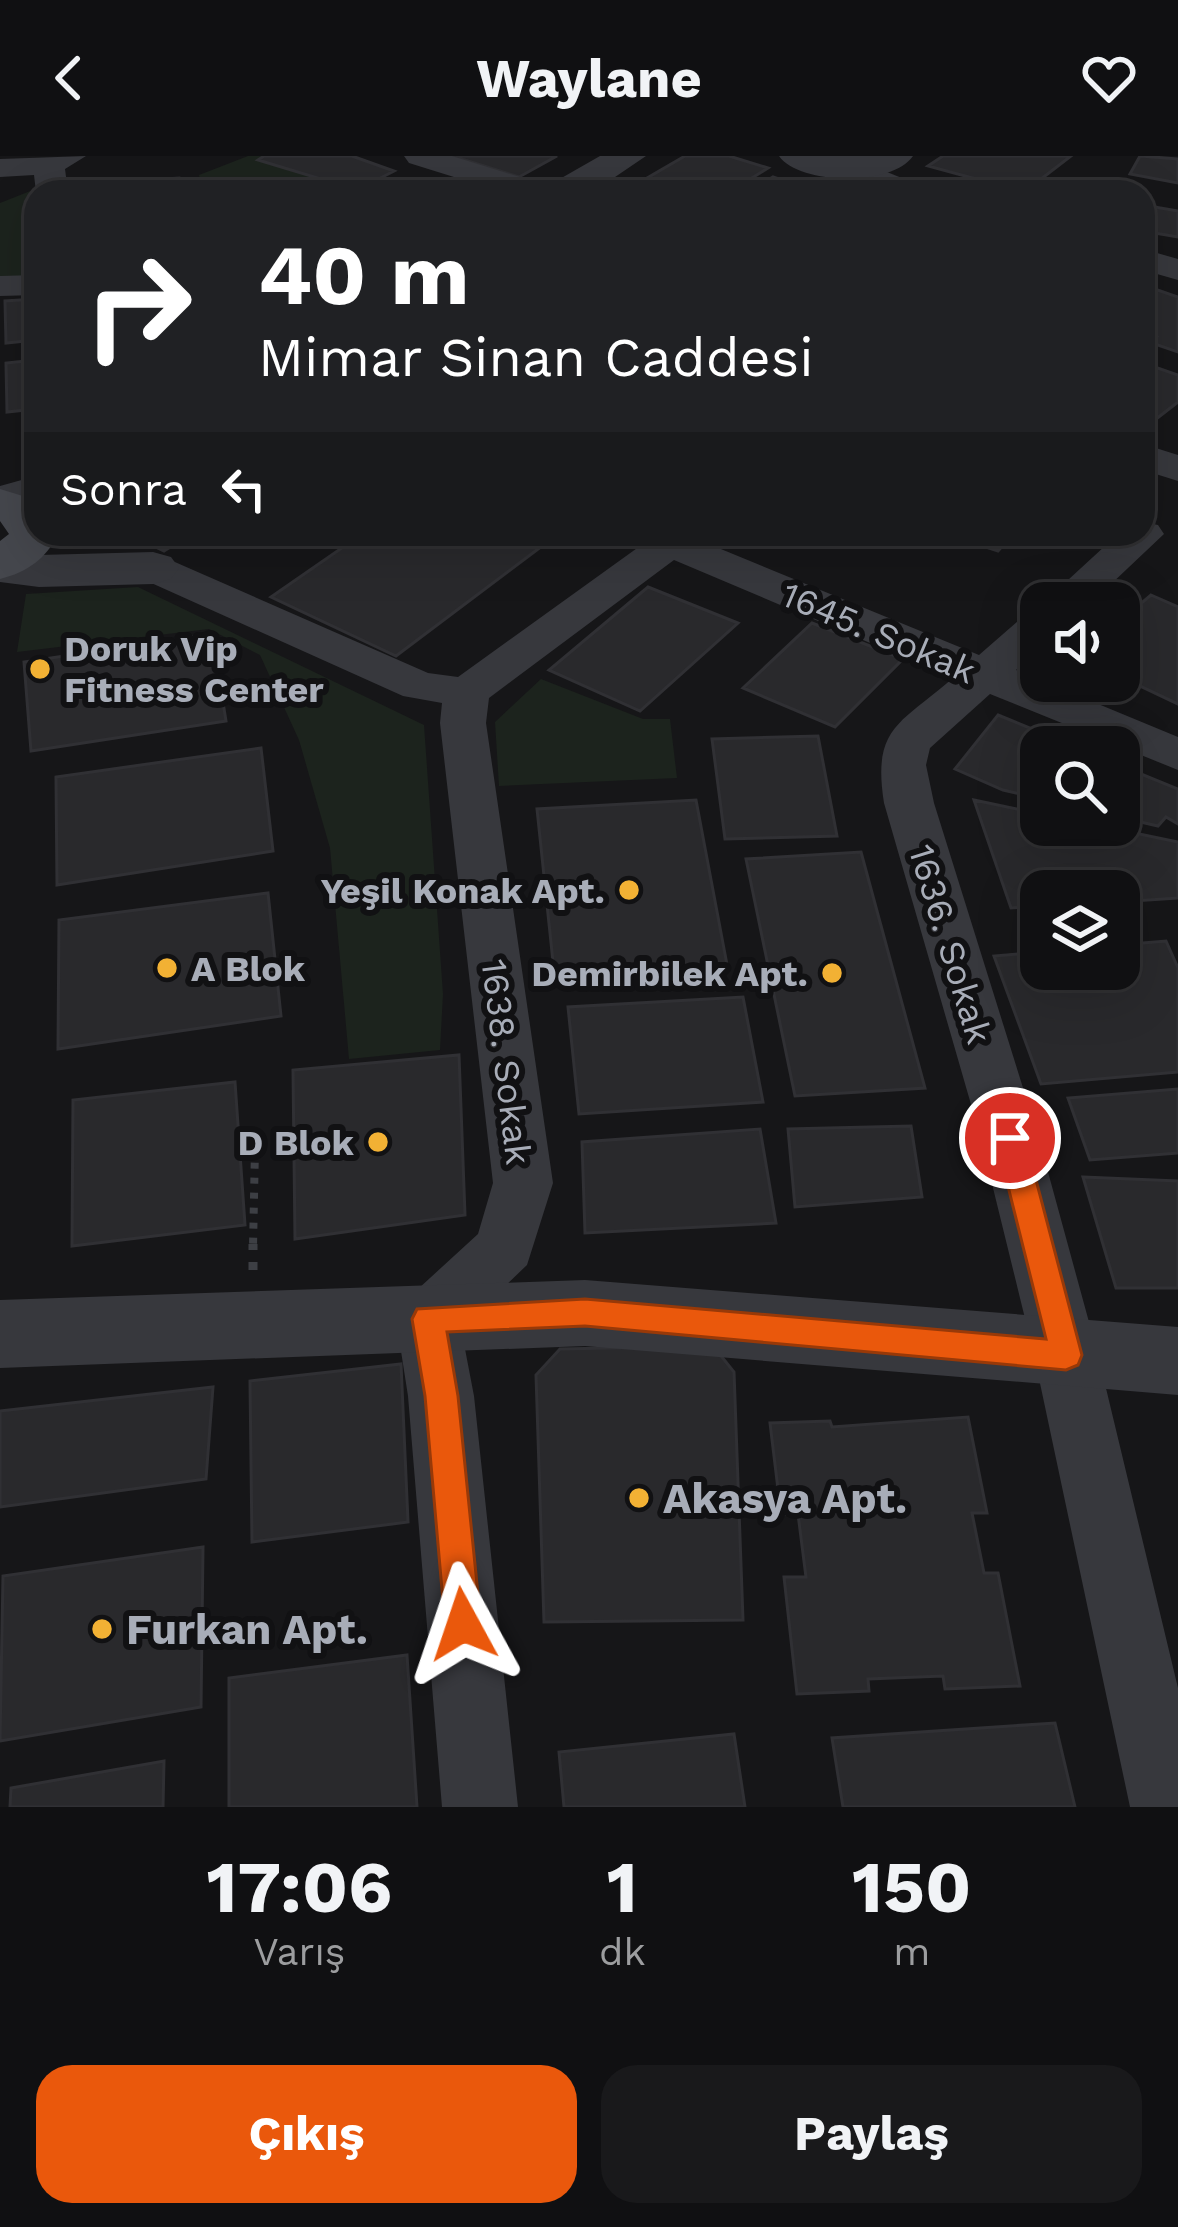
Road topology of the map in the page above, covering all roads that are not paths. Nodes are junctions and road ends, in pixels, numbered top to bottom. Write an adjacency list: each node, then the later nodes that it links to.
1 (420, 156): 8 (street)
2 (627, 156): 9 (street)
3 (798, 156): 6 (street)
4 (894, 156): 6 (street)
5 (0, 168): 7 (street)
6 (855, 168): 10 (street)
7 (57, 171)
8 (497, 180)
9 (586, 180)
10 (882, 180)
11 (1178, 503): 12 (street)
12 (1155, 523)
13 (30, 546): 17 (street)
14 (655, 546): 21 (street)
15 (687, 546): 20 (street, 1645. Sokak)
16 (1129, 546): 18 (street)
17 (153, 568): 21 (street)
18 (1089, 582)
19 (1020, 643): 20 (street, 1636. Sokak)
20 (983, 676): 22 (street, 1645. Sokak); 25 (street, 1636. Sokak)
21 (466, 692): 23 (street, 1638. Sokak)
22 (1178, 755)
23 (428, 1319): 24 (street); 25 (street); 27 (street)
24 (0, 1334)
25 (1066, 1355): 26 (street); 28 (street, 1636. Sokak)
26 (1178, 1360)
27 (480, 1807)
28 (1168, 1807)

